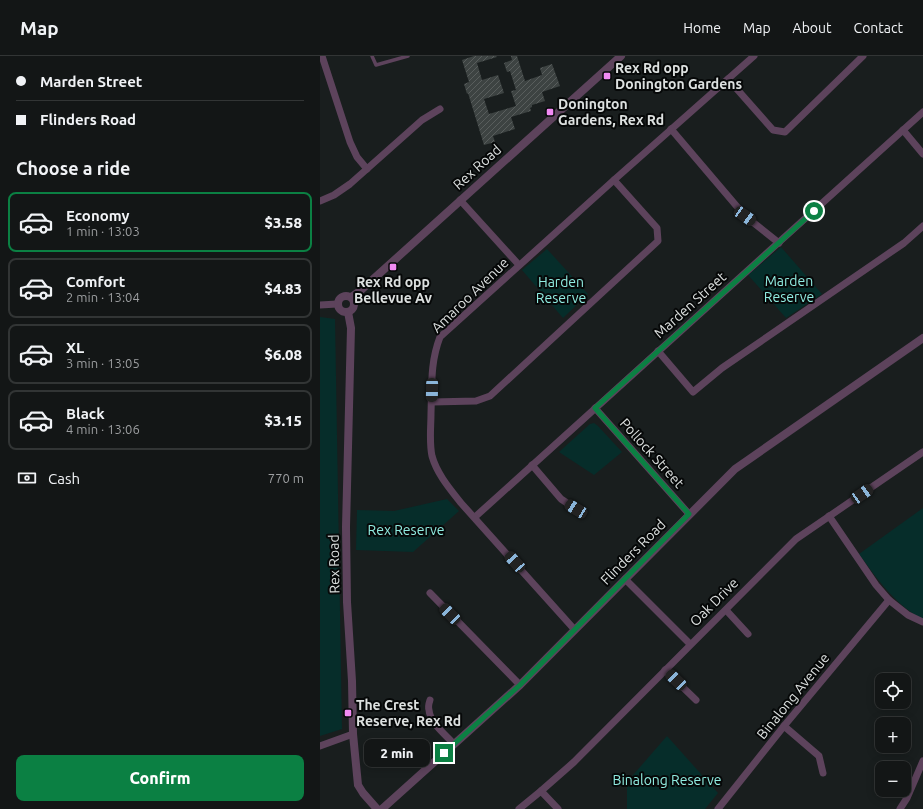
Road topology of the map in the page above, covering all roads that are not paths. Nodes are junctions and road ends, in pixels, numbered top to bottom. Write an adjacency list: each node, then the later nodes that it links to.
1 (322, 56): 13 (street)
2 (372, 56): 3 (lane)
3 (408, 56)
4 (621, 56): 15 (street, Rex Road)
5 (754, 56): 7 (street, Amaroo Avenue)
6 (863, 56): 7 (street)
7 (728, 79): 10 (street, Amaroo Avenue)
8 (440, 109): 13 (street)
9 (923, 112): 11 (street, Marden Street)
10 (671, 130): 14 (street, Amaroo Avenue); 18 (street)
11 (903, 130): 12 (street); 18 (street, Marden Street)
12 (923, 154)
13 (367, 169): 16 (street)
14 (614, 180): 19 (street, Amaroo Avenue); 26 (street)
15 (460, 200): 19 (street); 20 (street, Rex Road)
16 (320, 201)
17 (923, 226): 25 (street)
18 (779, 242): 25 (street, Marden Street)
19 (519, 265): 26 (street, Amaroo Avenue)
20 (351, 297): 21 (street); 23 (street)
21 (338, 304): 22 (street); 23 (street)
22 (320, 305)
23 (348, 312): 47 (street, Rex Road)
24 (923, 338): 31 (street, Flinders Road)
25 (658, 351): 27 (street, Marden Street)
26 (432, 402): 33 (street, Amaroo Avenue)
27 (595, 408): 29 (street, Marden Street); 31 (street, Pollock Street)
28 (923, 452): 32 (street, Oak Drive)
29 (532, 465): 30 (street); 33 (street, Marden Street)
30 (576, 509)
31 (689, 514): 34 (street, Flinders Road)
32 (829, 516): 36 (street); 37 (street, Oak Drive)
33 (475, 517): 39 (street, Amaroo Avenue)
34 (625, 579): 39 (street, Flinders Road); 41 (street)
35 (430, 593): 43 (street)
36 (889, 600): 38 (street); 46 (street, Binalong Avenue)
37 (726, 610): 40 (street); 41 (street, Oak Drive)
38 (923, 622)
39 (574, 629): 43 (street, Flinders Road)
40 (748, 634)
41 (690, 644): 42 (street, Oak Drive)
42 (665, 670): 45 (street); 52 (street, Oak Drive)
43 (520, 685): 48 (street, Flinders Road)
44 (430, 700): 48 (street)
45 (696, 700)
46 (784, 726): 51 (street); 57 (street, Binalong Avenue)
47 (353, 734): 49 (street); 53 (street, Rex Road)
48 (454, 744): 54 (street, Flinders Road)
49 (320, 746)
50 (923, 761): 58 (street)
51 (823, 773)
52 (541, 791): 55 (street, Oak Drive); 56 (street)
53 (377, 809)
54 (382, 809)
55 (519, 809)
56 (558, 809)
57 (718, 809)
58 (900, 809)

